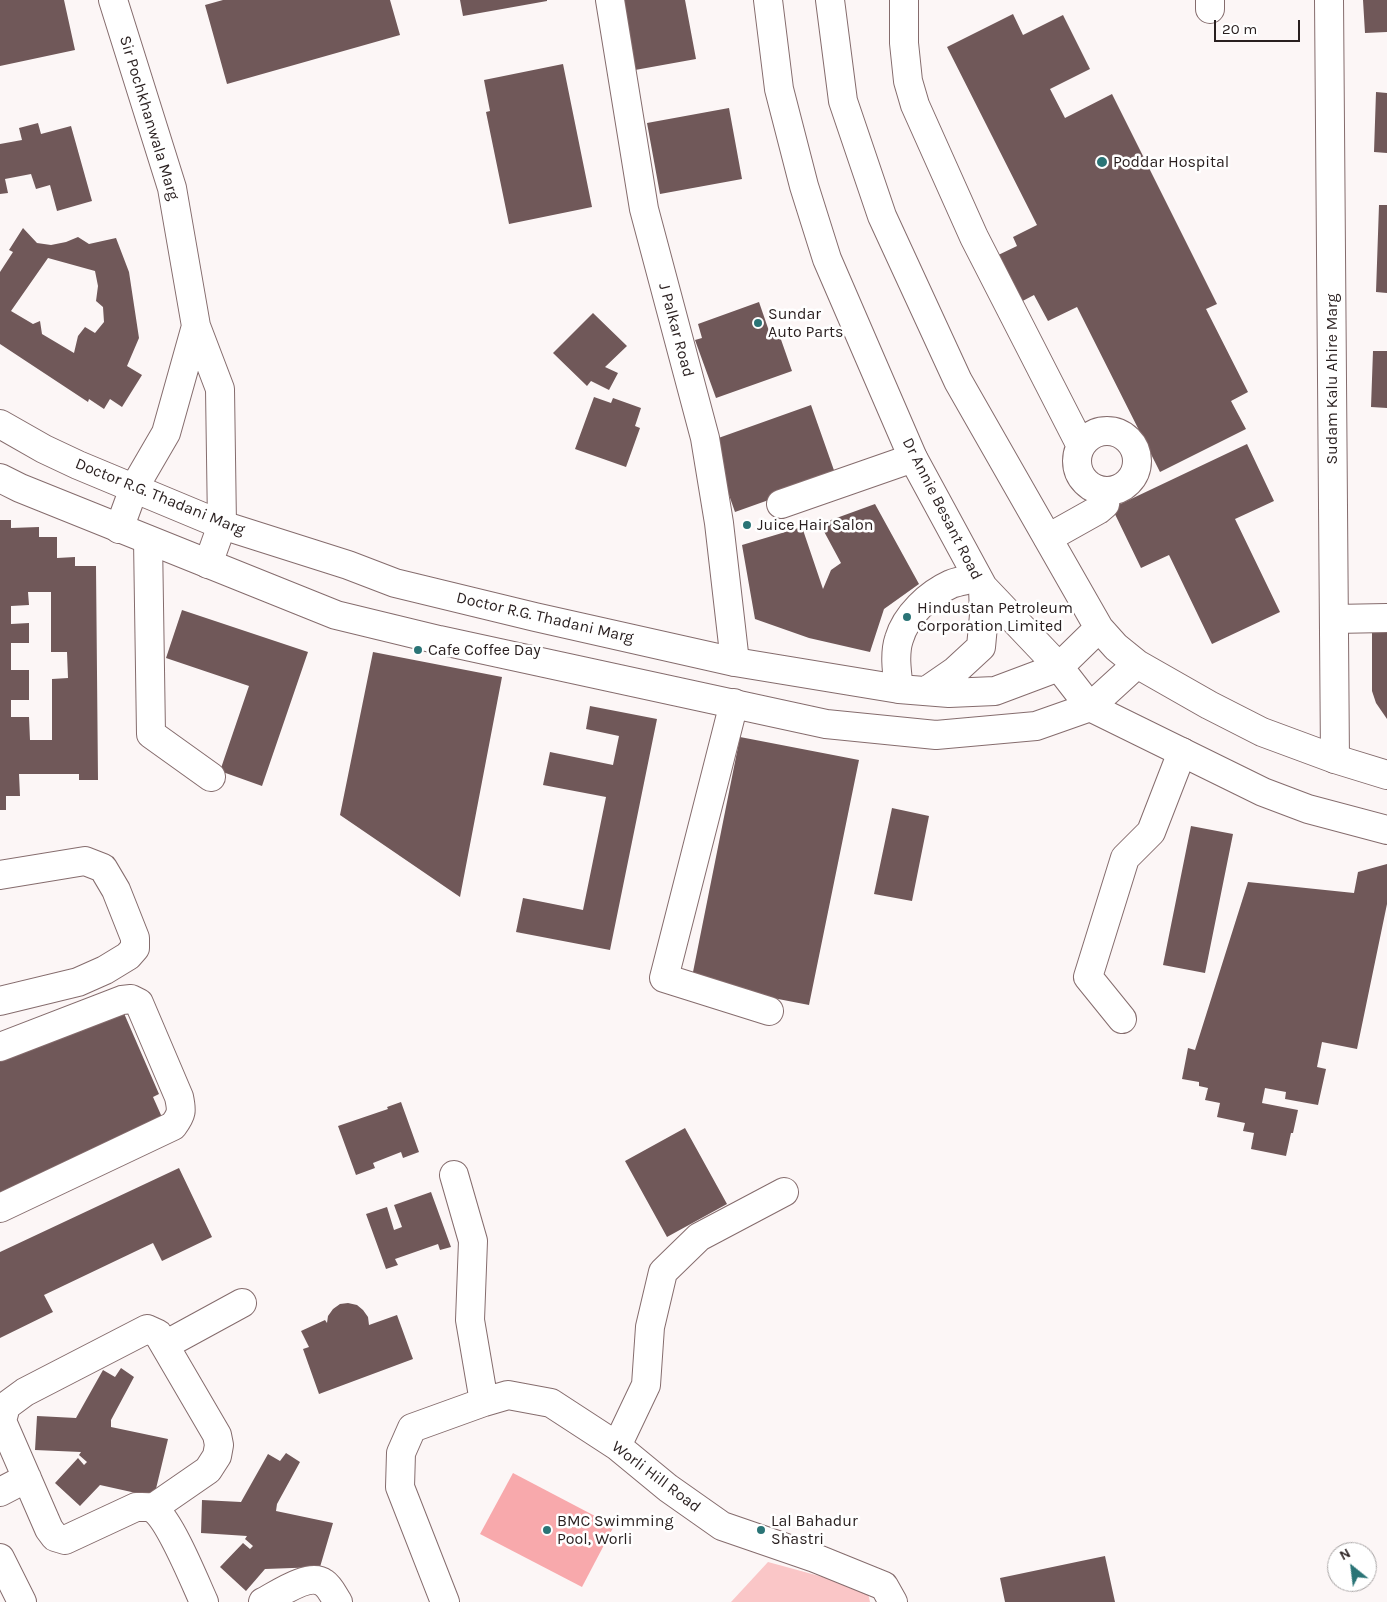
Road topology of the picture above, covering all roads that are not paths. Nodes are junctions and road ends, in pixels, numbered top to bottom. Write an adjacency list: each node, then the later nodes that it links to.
1 (113, 0): 7 (street, Sir Pochkhanwala Marg)
2 (610, 0): 24 (street, J Palkar Road)
3 (768, 0): 10 (street, Dr Annie Besant Road)
4 (830, 0): 17 (street)
5 (904, 0): 9 (street)
6 (1329, 0): 22 (street, Sudam Kalu Ahire Marg)
7 (196, 326): 12 (street, Sir Pochkhanwala Marg); 15 (street, Sir Pochkhanwala Marg)
8 (0, 424): 12 (street, Doctor R.G. Thadani Marg)
9 (1081, 446): 13 (street); 13 (street)
10 (913, 458): 14 (street); 20 (street, Dr Annie Besant Road)
11 (0, 478): 16 (street)
12 (134, 488): 15 (street, Doctor R.G. Thadani Marg); 16 (street, Sir Pochkhanwala Marg)
13 (1107, 492): 17 (street)
14 (782, 504)
15 (222, 524): 19 (street, Sir Pochkhanwala Marg); 24 (street, Doctor R.G. Thadani Marg)
16 (120, 529): 18 (street)
17 (1048, 538): 23 (street)
18 (148, 540): 19 (street); 34 (street)
19 (208, 564): 29 (street)
20 (980, 582): 26 (street, Dr Annie Besant Road); 27 (street); 28 (street)
21 (1387, 618): 22 (street)
22 (1334, 619): 32 (street, Sudam Kalu Ahire Marg)
23 (1099, 628): 25 (street); 26 (street, Doctor R.G. Thadani Marg)
24 (735, 662): 27 (street, Doctor R.G. Thadani Marg)
25 (1137, 664): 30 (street); 32 (street)
26 (1059, 667): 28 (street, Doctor R.G. Thadani Marg); 30 (street, Dr Annie Besant Road)
27 (899, 689): 28 (street, Doctor R.G. Thadani Marg)
28 (926, 691)
29 (734, 703): 30 (street); 38 (street)
30 (1090, 707): 31 (street, Dr Annie Besant Road)
31 (1182, 752): 35 (street, Dr Annie Besant Road); 39 (street)
32 (1335, 759): 33 (street)
33 (1387, 775)
34 (211, 777)
35 (1387, 830)
36 (0, 874): 37 (street)
37 (0, 1001)
38 (769, 1011)
39 (1122, 1019)
40 (0, 1047): 43 (street)
41 (454, 1175): 46 (street)
42 (784, 1192): 47 (street)
43 (0, 1208)
44 (242, 1303): 45 (street)
45 (165, 1345): 48 (street); 50 (street)
46 (484, 1402): 47 (street, Worli Hill Road); 56 (street, Worli Hill Road)
47 (618, 1446): 57 (street, Worli Hill Road)
48 (27, 1478): 49 (street); 50 (street)
49 (0, 1492)
50 (153, 1508): 53 (street)
51 (0, 1558): 52 (street)
52 (22, 1602)
53 (204, 1602)
54 (263, 1602): 55 (street)
55 (338, 1602)
56 (445, 1602)
57 (893, 1602)

